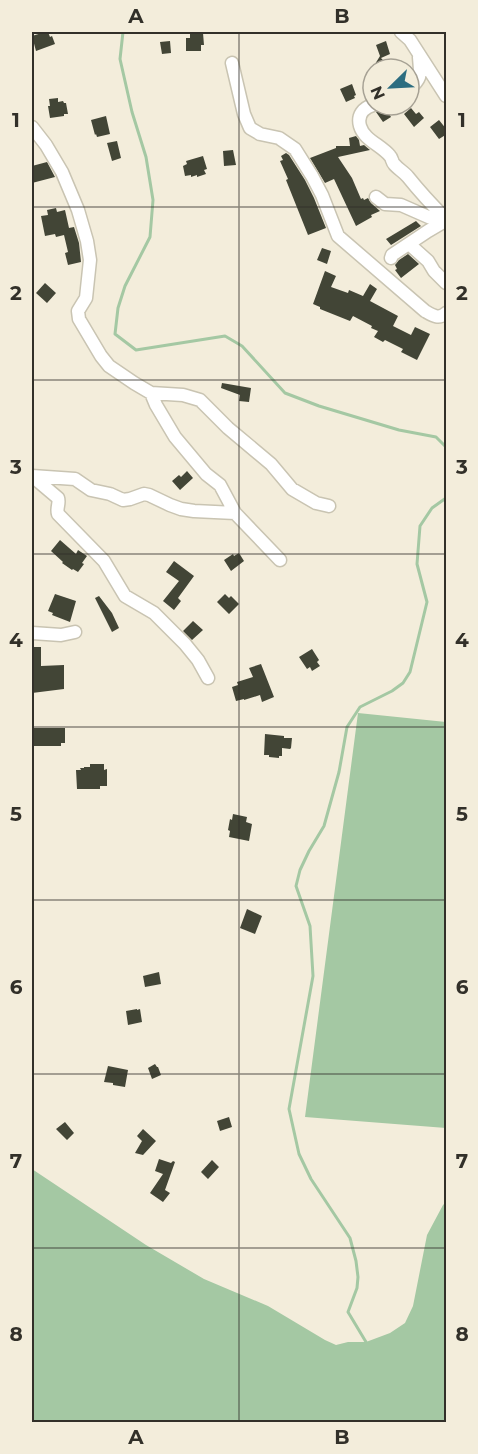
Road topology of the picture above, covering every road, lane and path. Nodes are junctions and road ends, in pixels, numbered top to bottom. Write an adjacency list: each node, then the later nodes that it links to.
1 (408, 34): 2 (street)
2 (419, 55): 4 (street)
3 (232, 63): 12 (street)
4 (447, 96)
5 (361, 112): 8 (street)
6 (32, 127): 13 (street)
7 (376, 197): 8 (street)
8 (445, 221): 9 (street)
9 (409, 244): 10 (street); 11 (street)
10 (391, 258)
11 (447, 283)
12 (445, 316)
13 (151, 393): 15 (street); 16 (street)
14 (32, 476): 16 (street); 20 (street)
15 (329, 506)
16 (235, 513): 17 (street)
17 (280, 560)
18 (75, 632): 19 (street)
19 (32, 633)
20 (208, 678)

